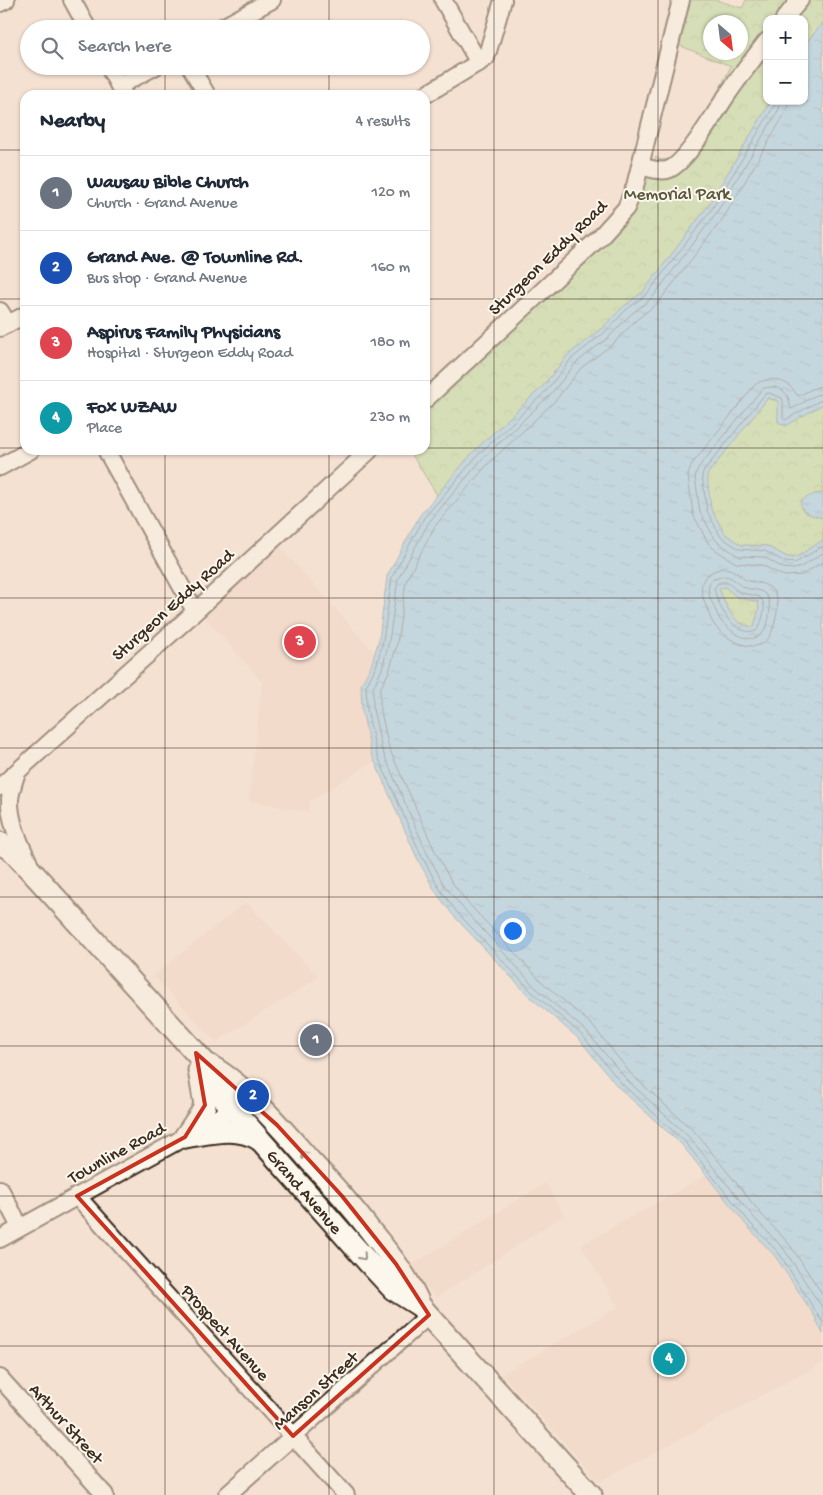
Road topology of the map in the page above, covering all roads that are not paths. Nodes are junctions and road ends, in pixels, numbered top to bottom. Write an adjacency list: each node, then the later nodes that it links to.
1 (6, 0): 8 (street)
2 (72, 0): 10 (street)
3 (272, 0): 11 (street)
4 (443, 0): 13 (street)
5 (503, 0): 13 (street)
6 (681, 0): 21 (street, Sturgeon Eddy Road)
7 (800, 0): 9 (street)
8 (0, 3)
9 (787, 15)
10 (83, 20)
11 (235, 20)
12 (763, 47): 21 (street)
13 (478, 63): 20 (street)
14 (113, 75): 17 (street)
15 (144, 75): 18 (street)
16 (195, 75): 19 (street)
17 (121, 90)
18 (123, 90)
19 (204, 90)
20 (430, 92)
21 (641, 166): 24 (street, Sturgeon Eddy Road)
22 (20, 316): 23 (street)
23 (3, 321)
24 (430, 395)
25 (22, 455): 28 (street)
26 (109, 455): 29 (street)
27 (365, 455): 29 (street, Sturgeon Eddy Road)
28 (0, 467)
29 (196, 611): 30 (street, Sturgeon Eddy Road)
30 (17, 772): 31 (street, Sturgeon Eddy Road); 34 (street)
31 (0, 787)
32 (0, 828): 33 (main road, Grand Avenue)
33 (7, 847): 34 (main road, Grand Avenue)
34 (38, 879): 35 (main road, Grand Avenue)
35 (201, 1058): 36 (main road, Grand Avenue); 37 (main road)
36 (242, 1104): 37 (street, Townline Road); 38 (main road, Grand Avenue); 43 (main road, Grand Avenue, one-way to 36)
37 (185, 1137): 38 (main road); 40 (street, Townline Road)
38 (262, 1141): 43 (main road, Grand Avenue, one-way to 43)
39 (0, 1189): 41 (street)
40 (77, 1196): 41 (street, Townline Road); 45 (street, Prospect Avenue)
41 (20, 1227): 42 (street, Townline Road)
42 (0, 1239)
43 (425, 1310): 45 (street, Manson Street); 49 (main road, Grand Avenue)
44 (0, 1378): 46 (street, Arthur Street)
45 (293, 1436): 47 (street, Manson Street); 48 (street, Prospect Avenue)
46 (105, 1495)
47 (227, 1495)
48 (346, 1495)
49 (591, 1495)

